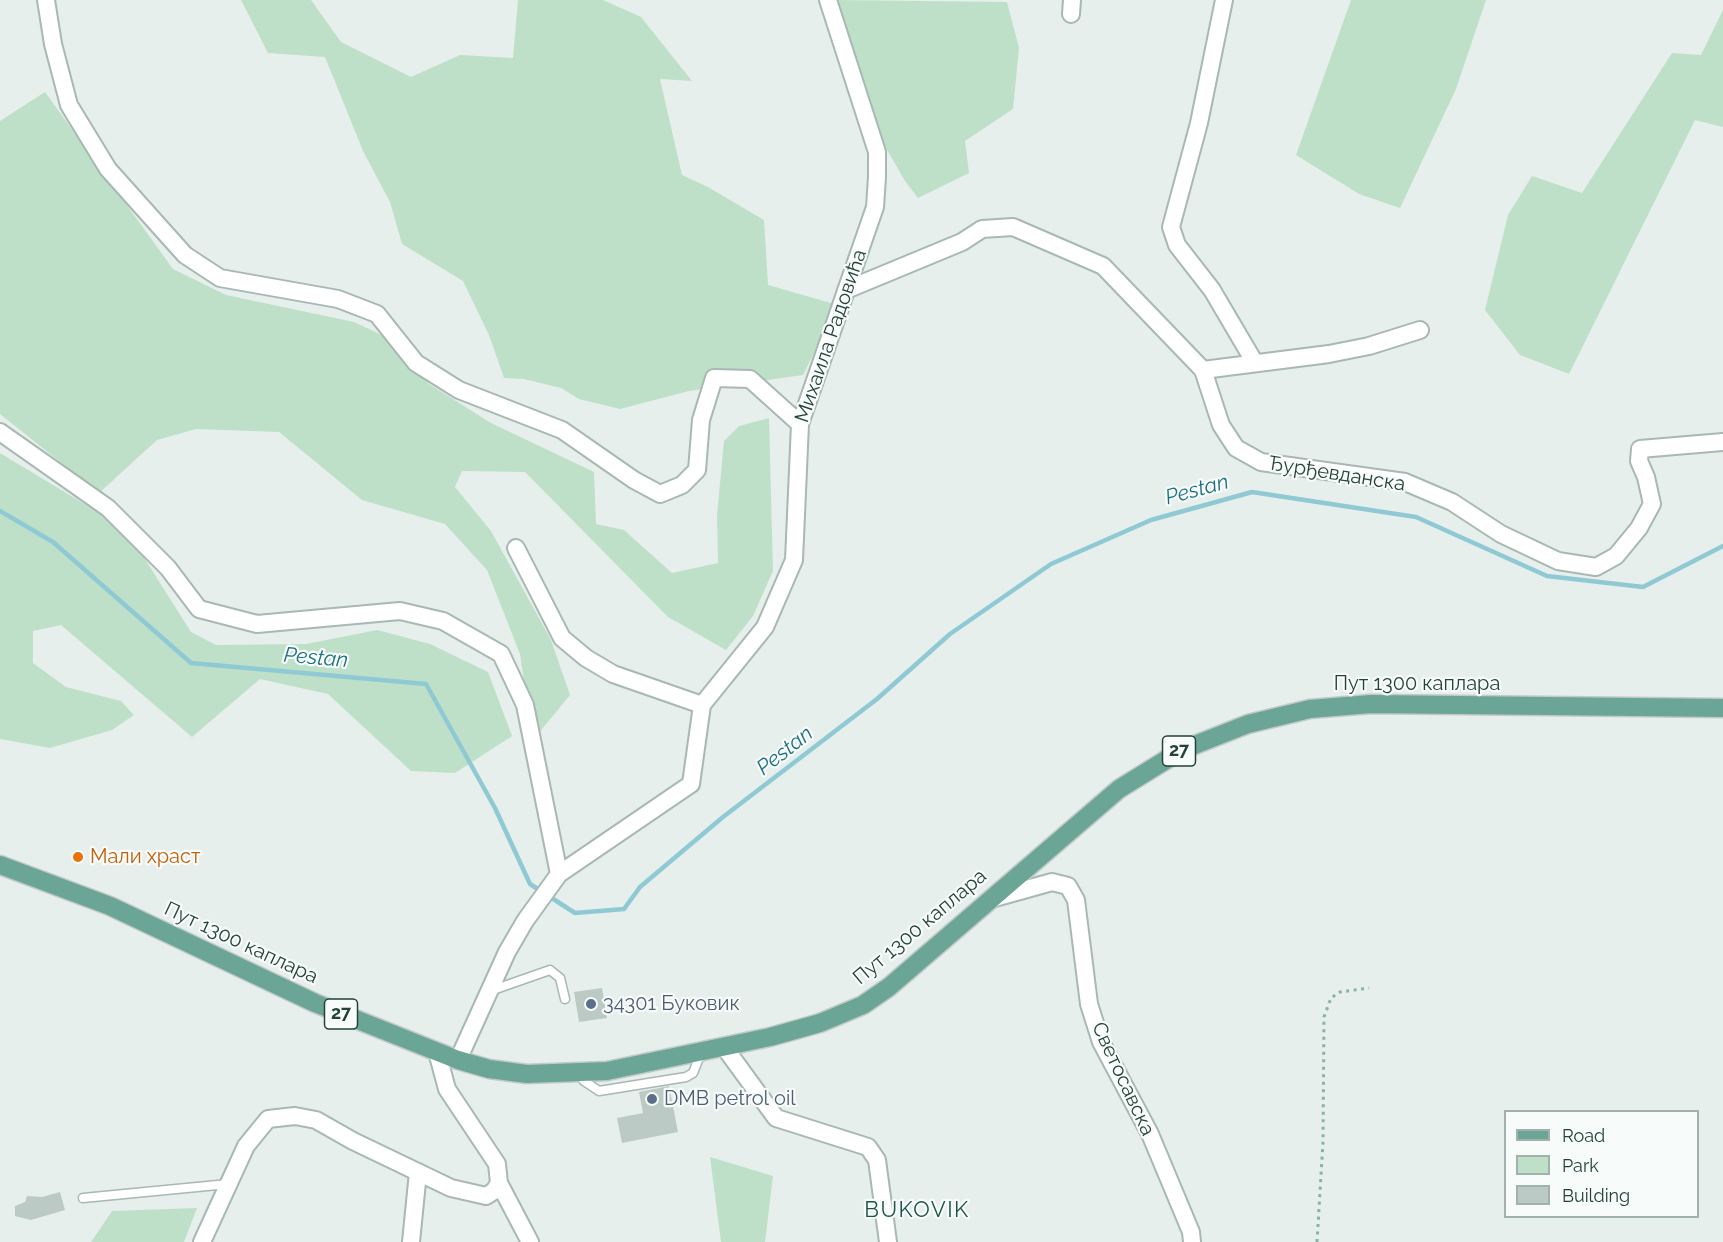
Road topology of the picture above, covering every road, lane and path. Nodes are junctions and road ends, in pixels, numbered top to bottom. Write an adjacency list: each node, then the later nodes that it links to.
1 (46, 0): 8 (street)
2 (828, 0): 4 (street, Михаила Радовића)
3 (1224, 0): 6 (street)
4 (846, 290): 7 (street, Ђурђевданска); 8 (street, Михаила Радовића)
5 (1420, 330): 6 (street)
6 (1255, 363): 7 (street)
7 (1203, 370): 10 (street, Ђурђевданска)
8 (800, 424): 12 (street, Михаила Радовића)
9 (0, 432): 15 (street)
10 (1723, 442)
11 (516, 548): 12 (street)
12 (702, 705): 15 (street)
13 (1723, 708): 16 (main road, Пут 1300 каплара / 27)
14 (0, 865): 21 (main road, Пут 1300 каплара / 27)
15 (559, 874): 18 (street)
16 (990, 899): 20 (main road, Пут 1300 каплара / 27); 31 (street, Светосавска)
17 (1369, 988): 32 (path)
18 (489, 991): 19 (lane); 22 (street)
19 (565, 999)
20 (725, 1048): 22 (main road, Пут 1300 каплара / 27); 30 (street)
21 (437, 1052): 22 (main road, Пут 1300 каплара / 27); 24 (street)
22 (458, 1060)
23 (418, 1172): 24 (street); 25 (street); 28 (street)
24 (499, 1183): 29 (street)
25 (228, 1184): 26 (lane); 27 (street)
26 (83, 1198)
27 (202, 1242)
28 (411, 1242)
29 (530, 1242)
30 (888, 1242)
31 (1192, 1242)
32 (1317, 1242)

